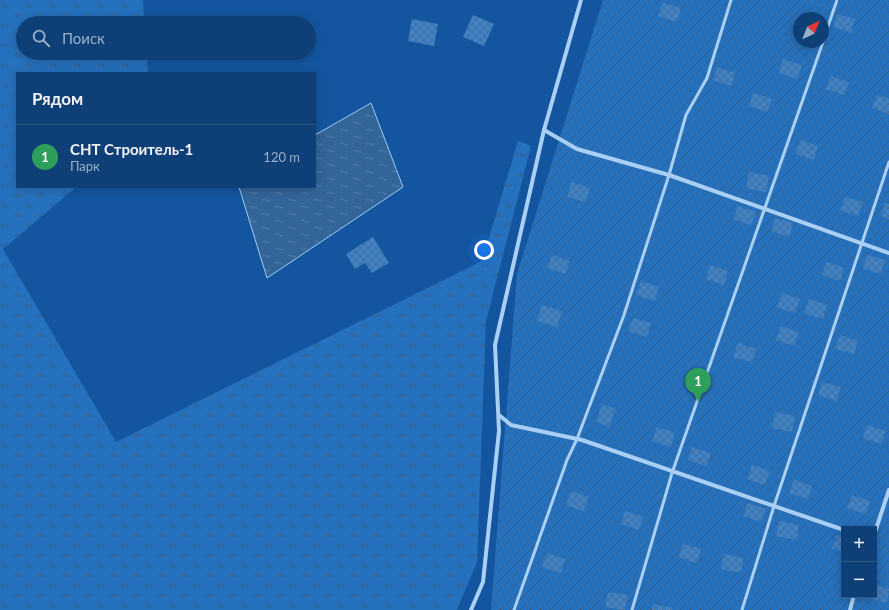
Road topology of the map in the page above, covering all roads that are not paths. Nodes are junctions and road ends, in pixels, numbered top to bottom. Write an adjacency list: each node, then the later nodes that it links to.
1 (581, 0): 6 (street)
2 (731, 0): 8 (lane)
3 (837, 0): 4 (lane)
4 (829, 23)
5 (821, 48): 9 (lane)
6 (544, 130): 8 (street); 12 (street)
7 (889, 162): 10 (lane)
8 (669, 175): 9 (street); 13 (lane)
9 (765, 209): 10 (street); 14 (lane)
10 (862, 243): 11 (street); 16 (lane)
11 (889, 253)
12 (499, 415): 13 (street); 20 (street)
13 (577, 439): 14 (street); 21 (lane)
14 (672, 473): 16 (street); 22 (lane)
15 (889, 490): 17 (street)
16 (774, 506): 18 (street); 23 (lane)
17 (877, 526)
18 (841, 529)
19 (853, 598): 24 (street)
20 (471, 610)
21 (514, 610)
22 (632, 610)
23 (742, 610)
24 (850, 610)

